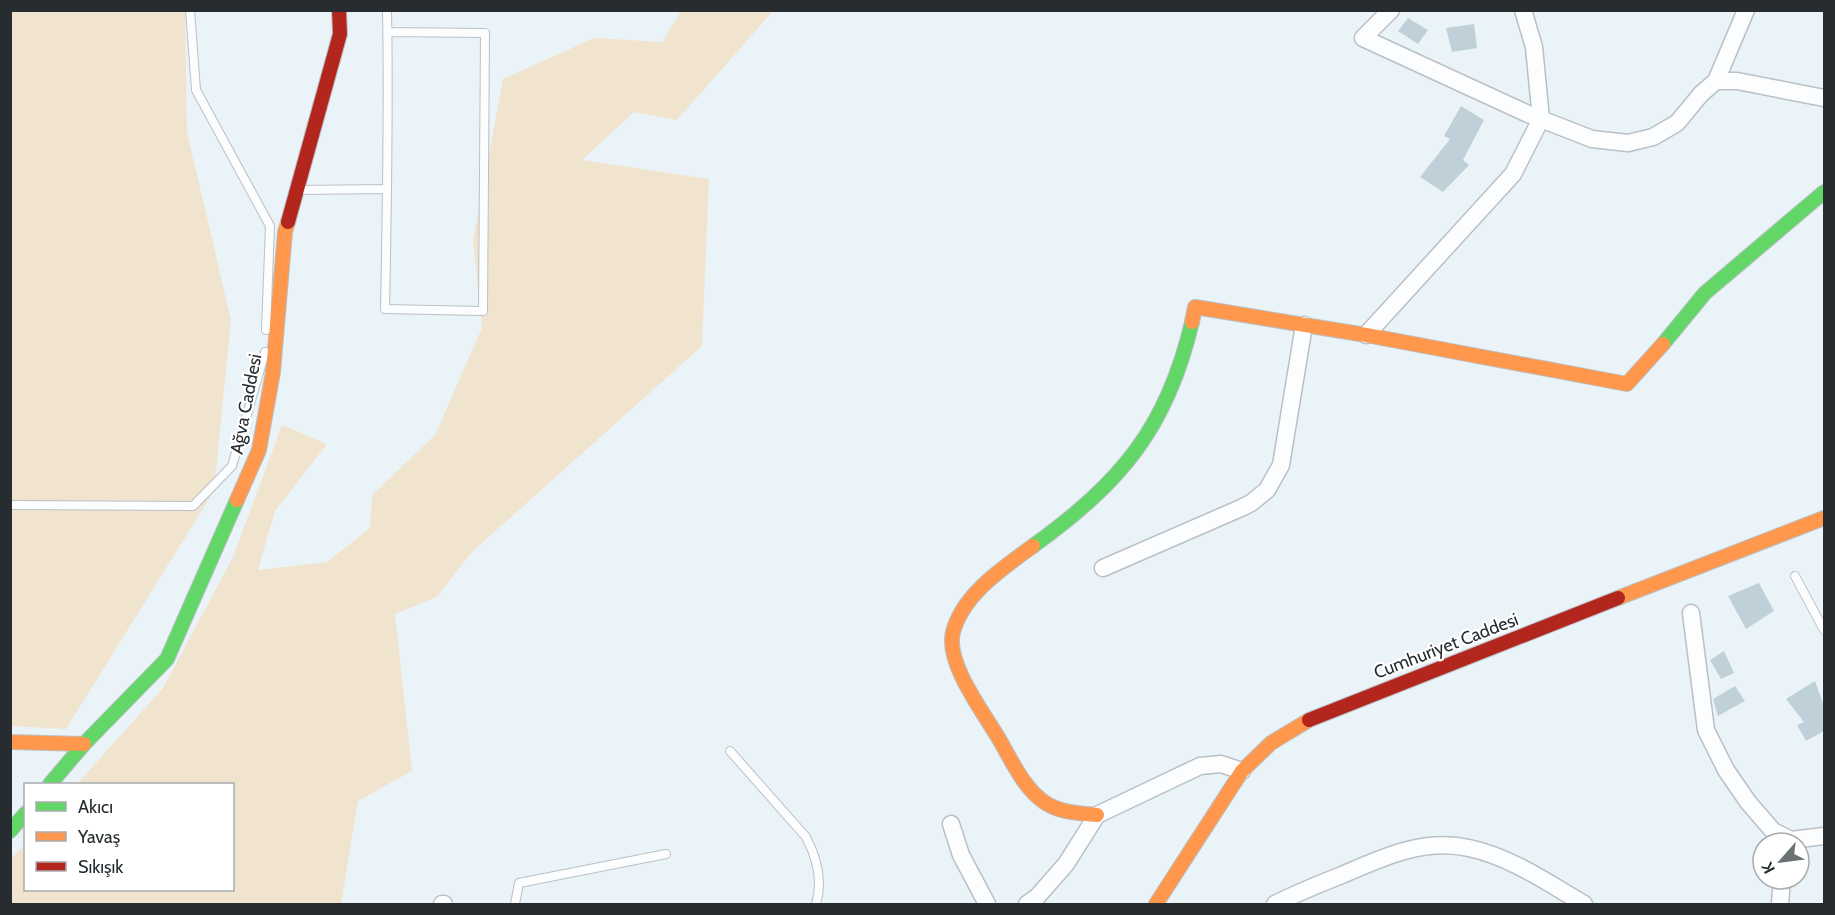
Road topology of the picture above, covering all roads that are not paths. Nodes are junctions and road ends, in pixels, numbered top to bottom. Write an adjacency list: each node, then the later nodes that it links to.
1 (190, 10): 16 (lane)
2 (339, 10): 12 (street, Ağva Caddesi)
3 (387, 10): 7 (lane)
4 (1391, 10): 10 (street)
5 (1523, 10): 10 (street)
6 (1746, 10): 8 (street)
7 (387, 32): 11 (lane); 11 (lane)
8 (1716, 81): 9 (street); 10 (street)
9 (1824, 98)
10 (1541, 119): 15 (street)
11 (387, 189): 12 (lane)
12 (297, 190): 23 (street, Ağva Caddesi)
13 (1824, 192): 15 (street)
14 (1304, 325): 15 (street); 18 (street); 28 (street)
15 (1366, 335)
16 (10, 505)
17 (1824, 518): 25 (street, Cumhuriyet Caddesi)
18 (1103, 568)
19 (1795, 576): 21 (lane)
20 (1691, 613): 31 (street)
21 (1824, 630)
22 (10, 741): 23 (street)
23 (84, 744): 26 (street, Ağva Caddesi)
24 (730, 752): 34 (lane)
25 (1242, 771): 28 (street); 37 (street, Cumhuriyet Caddesi)
26 (51, 783)
27 (24, 815): 30 (street)
28 (1097, 815): 36 (street)
29 (951, 824): 35 (street)
30 (10, 831)
31 (1773, 831)
32 (666, 854): 33 (lane)
33 (515, 904)
34 (816, 904)
35 (987, 904)
36 (1027, 904)
37 (1156, 904)
38 (1275, 904): 39 (street)
39 (1584, 904)

